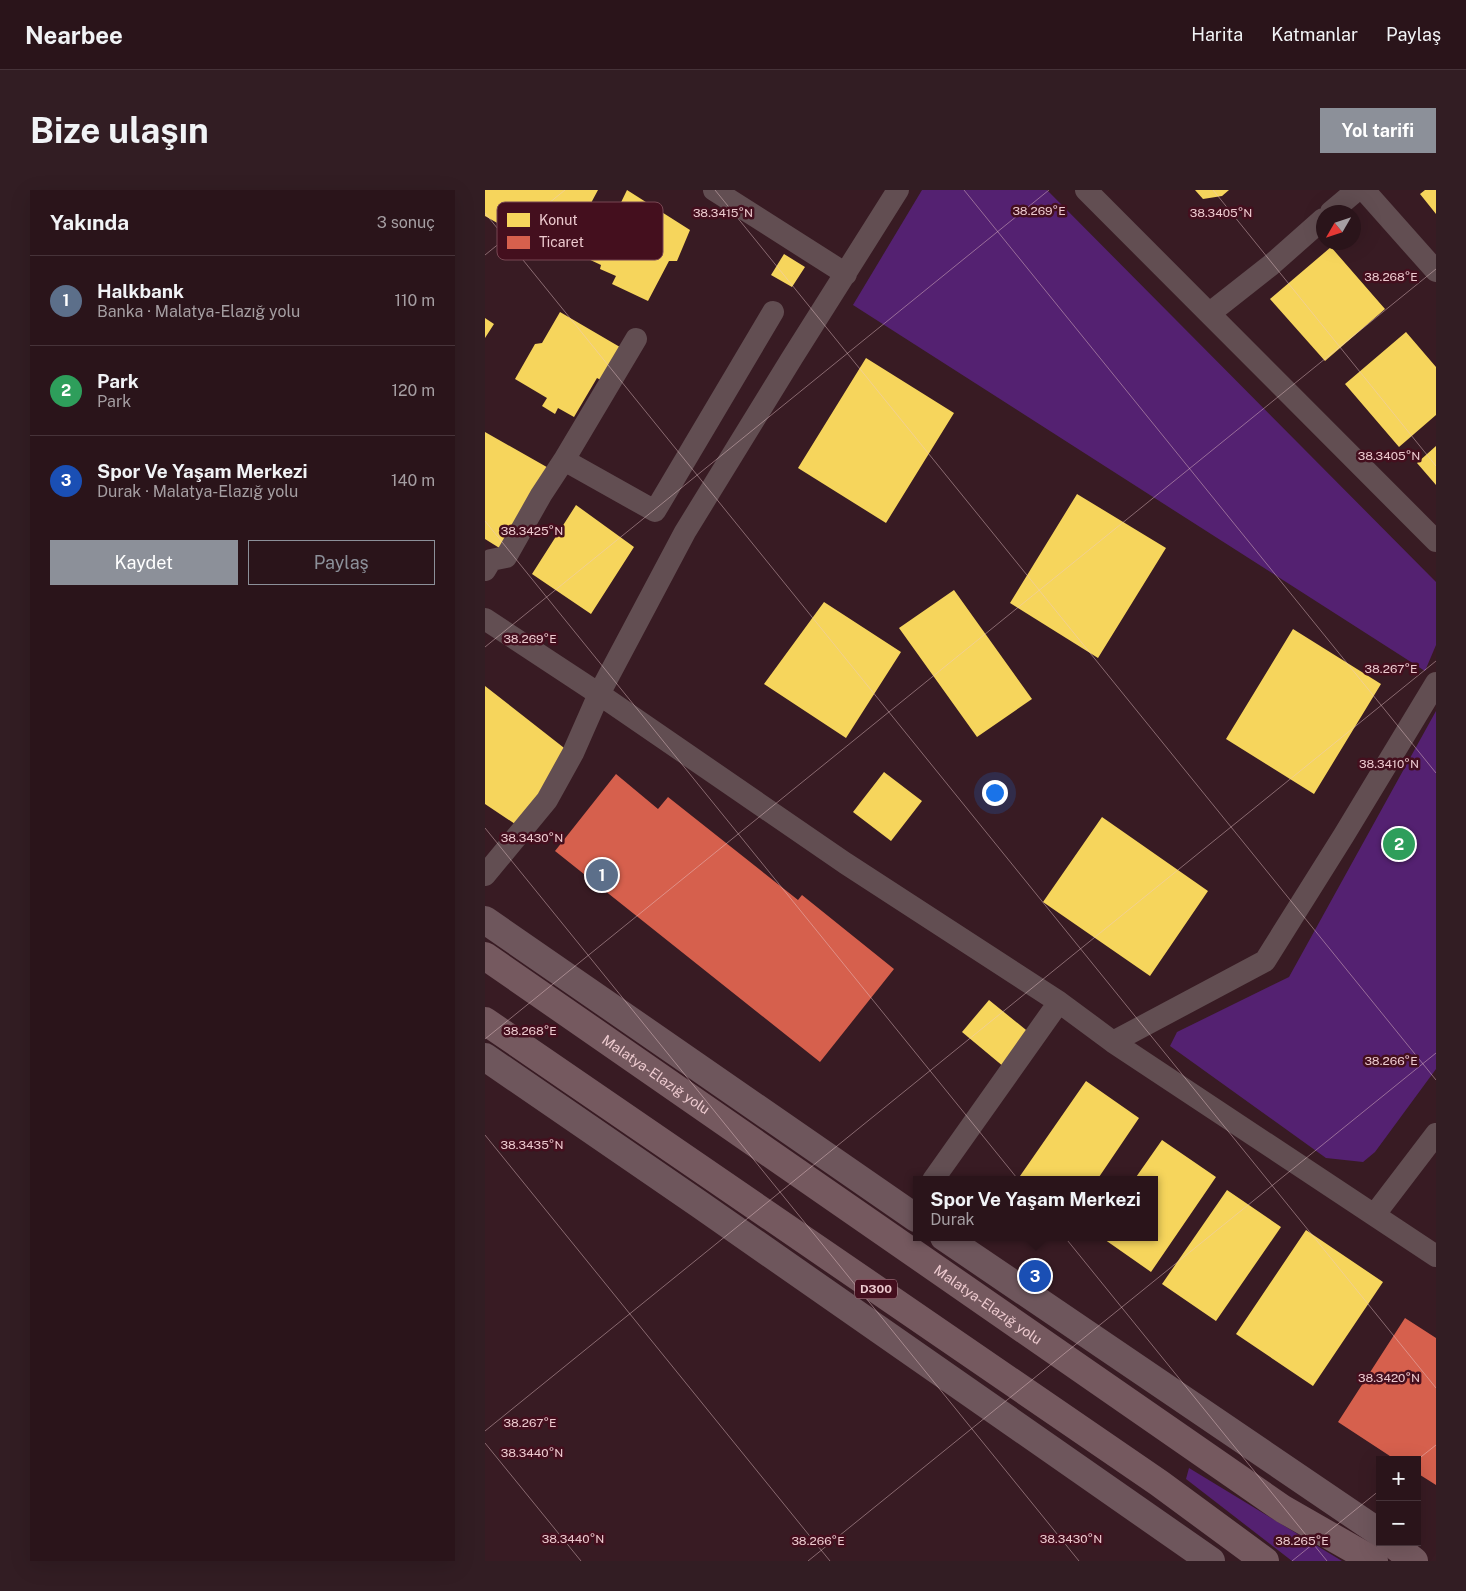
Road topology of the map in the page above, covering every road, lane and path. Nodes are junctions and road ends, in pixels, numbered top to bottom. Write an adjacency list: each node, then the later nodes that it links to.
1 (715, 190): 9 (street)
2 (898, 190): 9 (street)
3 (1086, 190): 11 (street)
4 (1357, 190): 6 (street)
5 (1364, 190): 8 (street)
6 (1339, 205)
7 (1316, 225): 11 (street)
8 (1436, 271)
9 (845, 274): 18 (street)
10 (773, 312): 13 (street)
11 (1210, 313): 14 (street)
12 (636, 339): 13 (street)
13 (565, 460): 15 (street)
14 (1436, 541)
15 (485, 570)
16 (485, 619): 18 (street)
17 (1436, 683): 24 (street)
18 (599, 694): 19 (street); 22 (street)
19 (485, 875)
20 (485, 920): 28 (street)
21 (485, 956): 37 (highway, Malatya-Elazığ yolu)
22 (1059, 1002): 24 (street); 27 (street)
23 (485, 1020): 36 (highway, D300)
24 (1113, 1042): 29 (street)
25 (485, 1057): 35 (street)
26 (1436, 1134): 29 (street)
27 (936, 1176)
28 (913, 1210)
29 (1375, 1214): 31 (street)
30 (950, 1241): 32 (street)
31 (1436, 1256)
32 (1376, 1531)
33 (1396, 1546): 38 (highway)
34 (1402, 1546): 39 (street)
35 (1211, 1561)
36 (1265, 1561)
37 (1373, 1561)
38 (1415, 1561)
39 (1431, 1561)

